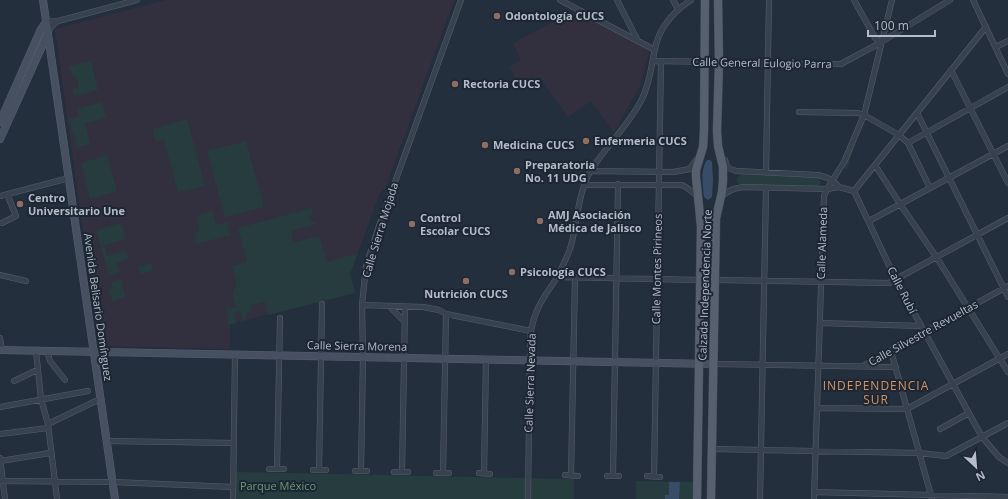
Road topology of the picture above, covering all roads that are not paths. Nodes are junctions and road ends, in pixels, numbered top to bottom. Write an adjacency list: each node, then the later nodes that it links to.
1 (43, 0): 18 (main road, Avenida Belisario Domínguez)
2 (137, 0): 15 (street)
3 (461, 0): 89 (street, Calle Sierra Mojada)
4 (560, 0): 21 (street)
5 (617, 0): 21 (street)
6 (673, 0): 16 (street)
7 (691, 0): 16 (street, Calle Sierra Nevada)
8 (705, 0): 28 (main road, Calzada Independencia Norte)
9 (718, 0): 29 (main road, Calzada Independencia Norte)
10 (769, 0): 30 (street)
11 (854, 0): 23 (street)
12 (892, 0): 23 (street, Calle Alameda)
13 (950, 0): 23 (street, Calle General Eulogio Parra)
14 (974, 0): 19 (street)
15 (129, 1): 17 (street)
16 (678, 9): 25 (street, Calle Sierra Nevada)
17 (58, 21): 18 (street); 20 (street)
18 (46, 22): 20 (main road, Avenida Belisario Domínguez); 37 (main road)
19 (986, 27): 24 (street); 31 (street)
20 (48, 33): 35 (main road); 54 (main road, Avenida Belisario Domínguez)
21 (637, 39): 25 (street)
22 (1008, 40): 24 (street)
23 (881, 42): 30 (street, Calle General Eulogio Parra); 39 (street, Calle Alameda)
24 (996, 47): 32 (street)
25 (655, 50): 26 (street, Calle Sierra Nevada)
26 (653, 61): 27 (street, Calle General Eulogio Parra); 50 (street, Calle Sierra Nevada)
27 (661, 61): 28 (street, Calle General Eulogio Parra); 51 (street, Calle Montes Pirineos)
28 (705, 62): 29 (street, Calle General Eulogio Parra); 47 (main road, Calzada Independencia Norte)
29 (719, 62): 30 (street, Calle General Eulogio Parra); 45 (main road, Calzada Independencia Norte)
30 (768, 64): 52 (street)
31 (951, 70): 34 (street); 38 (street)
32 (1008, 74)
33 (1008, 87): 34 (street)
34 (970, 108): 41 (street); 48 (street)
35 (12, 112): 37 (street); 43 (main road)
36 (799, 112): 39 (street)
37 (2, 113): 40 (main road)
38 (917, 113): 41 (street); 42 (street)
39 (864, 115): 42 (street); 55 (street, Calle Alameda)
40 (0, 122)
41 (927, 132): 44 (street); 53 (street)
42 (899, 135): 44 (street); 49 (street)
43 (0, 139)
44 (908, 143): 62 (street)
45 (718, 146): 52 (street); 68 (main road, Calzada Independencia Norte)
46 (1008, 146): 48 (street)
47 (703, 147): 51 (street); 67 (main road, Calzada Independencia Norte)
48 (994, 154): 53 (street); 56 (street)
49 (875, 165): 64 (street); 69 (street)
50 (591, 171): 51 (street); 58 (street, Calle Sierra Nevada)
51 (659, 172): 59 (street, Calle Montes Pirineos)
52 (766, 172): 55 (street)
53 (949, 177): 62 (street); 73 (street)
54 (69, 178): 65 (street); 105 (main road, Avenida Belisario Domínguez)
55 (832, 180): 60 (street); 63 (street, Calle Alameda)
56 (1008, 183)
57 (618, 184): 58 (street); 59 (street); 78 (street)
58 (585, 185): 76 (street, Calle Sierra Nevada)
59 (659, 185): 67 (street); 79 (street, Calle Montes Pirineos)
60 (839, 187): 63 (street); 64 (street)
61 (766, 188): 63 (street); 68 (street); 84 (street)
62 (930, 188): 69 (street)
63 (827, 190): 85 (street, Calle Alameda)
64 (854, 192): 71 (street, Calle Rubí)
65 (7, 194): 66 (street); 72 (street)
66 (0, 196)
67 (698, 196): 80 (main road, Calzada Independencia Norte)
68 (720, 200): 81 (main road, Calzada Independencia Norte)
69 (900, 204): 71 (street); 74 (street)
70 (1008, 218): 73 (street)
71 (869, 221): 82 (street, Calle Rubí)
72 (2, 223)
73 (978, 235): 74 (street); 86 (street)
74 (937, 258): 82 (street); 92 (street)
75 (0, 275): 83 (street)
76 (556, 278): 77 (street); 98 (street, Calle Sierra Nevada)
77 (575, 278): 78 (street); 116 (street)
78 (616, 278): 79 (street); 117 (street)
79 (657, 279): 80 (street); 118 (street, Calle Montes Pirineos)
80 (701, 280): 119 (main road, Calzada Independencia Norte)
81 (715, 280): 84 (street); 120 (main road, Calzada Independencia Norte)
82 (896, 280): 85 (street); 97 (street, Calle Rubí)
83 (26, 281)
84 (764, 281): 85 (street); 121 (street)
85 (821, 282): 96 (street, Calle Alameda)
86 (1006, 287): 87 (street); 92 (street, Calle Silvestre Revueltas)
87 (1008, 297)
88 (322, 304): 109 (street)
89 (362, 305): 90 (street); 110 (street, Calle Sierra Mojada)
90 (389, 306): 91 (street); 95 (street)
91 (405, 306): 93 (street); 95 (street)
92 (969, 308): 99 (street, Calle Silvestre Revueltas); 114 (street)
93 (446, 314): 98 (street); 112 (street)
94 (280, 318): 108 (street)
95 (404, 321): 111 (street)
96 (820, 323): 97 (street); 122 (street, Calle Alameda)
97 (921, 326): 99 (street, Calle Rubí)
98 (531, 331): 115 (street, Calle Sierra Nevada)
99 (925, 333): 104 (street, Calle Silvestre Revueltas); 129 (street, Calle Rubí)
100 (0, 338): 101 (street)
101 (1, 350): 102 (main road, Calle Sierra Morena)
102 (36, 351): 103 (main road, Calle Sierra Morena); 125 (street)
103 (47, 351): 105 (main road, Calle Sierra Morena); 127 (street)
104 (891, 351): 123 (street, Calle Silvestre Revueltas); 124 (street)
105 (94, 352): 107 (main road, Calle Sierra Morena); 132 (main road, Avenida Belisario Domínguez)
106 (1008, 354): 114 (street)
107 (235, 355): 108 (main road, Calle Sierra Morena); 143 (street)
108 (279, 356): 109 (main road, Calle Sierra Morena); 152 (street)
109 (321, 356): 110 (main road, Calle Sierra Morena); 154 (street)
110 (363, 357): 111 (main road, Calle Sierra Morena); 155 (street, Calle Sierra Mojada)
111 (403, 358): 112 (main road, Calle Sierra Morena); 157 (street)
112 (445, 359): 113 (main road, Calle Sierra Morena); 160 (street)
113 (486, 359): 115 (main road, Calle Sierra Morena); 162 (street)
114 (1000, 359): 126 (street); 129 (street)
115 (529, 361): 116 (main road, Calle Sierra Morena); 179 (street, Calle Sierra Nevada)
116 (574, 362): 117 (main road, Calle Sierra Morena); 164 (street)
117 (614, 363): 118 (main road, Calle Sierra Morena); 166 (street)
118 (656, 363): 119 (main road, Calle Sierra Morena); 167 (street, Calle Montes Pirineos)
119 (700, 364): 120 (main road, Calle Sierra Morena); 180 (main road, Calzada Independencia Norte)
120 (713, 364): 121 (street, Calle Silvestre Revueltas); 144 (main road, Calzada Independencia Norte)
121 (763, 365): 122 (street, Calle Silvestre Revueltas); 145 (street)
122 (818, 365): 123 (street, Calle Silvestre Revueltas); 134 (street, Calle Alameda)
123 (864, 366): 124 (street)
124 (896, 367): 135 (street)
125 (37, 370): 128 (street); 131 (street)
126 (1008, 372)
127 (65, 380)
128 (14, 381)
129 (953, 384): 135 (street); 136 (street, Calle Rubí)
130 (88, 391): 131 (street)
131 (41, 399): 133 (street); 138 (street)
132 (100, 399): 138 (street); 142 (main road, Avenida Belisario Domínguez)
133 (0, 407)
134 (817, 408): 135 (street); 146 (street, Calle Alameda)
135 (907, 408): 147 (street)
136 (969, 413): 139 (street); 141 (street, Calle Rubí)
137 (1008, 423): 141 (street)
138 (48, 426): 140 (street); 148 (street)
139 (940, 429)
140 (0, 434)
141 (982, 437): 147 (street); 150 (street, Calle Rubí)
142 (106, 441): 143 (street); 170 (main road, Avenida Belisario Domínguez)
143 (234, 443): 171 (street)
144 (712, 449): 145 (street); 181 (main road, Calzada Independencia Norte)
145 (761, 450): 146 (street); 182 (street)
146 (816, 450): 147 (street); 172 (street, Calle Alameda)
147 (919, 452): 173 (street)
148 (50, 454): 149 (street); 169 (street)
149 (0, 459): 168 (street)
150 (1008, 463)
151 (269, 469): 152 (street)
152 (277, 469): 153 (street)
153 (284, 469)
154 (326, 470)
155 (367, 471)
156 (394, 472): 157 (street)
157 (402, 472): 158 (street)
158 (408, 472)
159 (436, 473): 160 (street)
160 (443, 473): 161 (street)
161 (449, 473)
162 (490, 474)
163 (565, 475): 164 (street)
164 (572, 475): 165 (street)
165 (578, 476)
166 (619, 476)
167 (647, 476)
168 (1, 481): 169 (street); 175 (street)
169 (55, 482): 170 (street); 176 (street)
170 (113, 482): 171 (street); 177 (main road, Avenida Belisario Domínguez)
171 (233, 487): 178 (street)
172 (814, 492): 173 (street); 183 (street, Calle Alameda)
173 (931, 497): 174 (street)
174 (1008, 497)
175 (5, 499)
176 (57, 499)
177 (115, 499)
178 (233, 499)
179 (528, 499)
180 (697, 499)
181 (711, 499)
182 (760, 499)
183 (814, 499)

